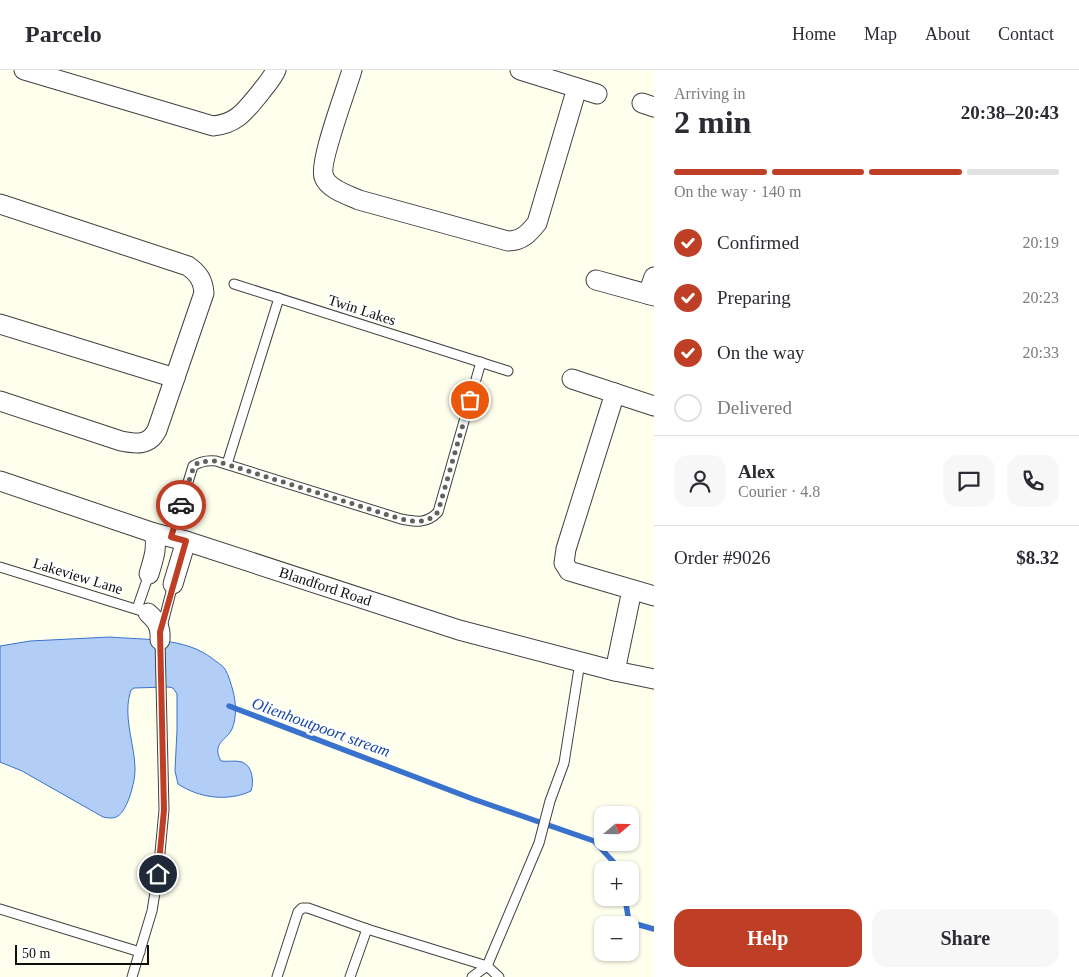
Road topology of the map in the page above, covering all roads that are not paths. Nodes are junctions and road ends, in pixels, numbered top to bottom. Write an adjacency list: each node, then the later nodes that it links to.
1 (24, 70): 2 (street)
2 (276, 70)
3 (352, 70): 5 (street)
4 (520, 70): 5 (street)
5 (577, 88): 6 (street)
6 (597, 94)
7 (0, 204): 15 (street)
8 (596, 280): 10 (street)
9 (234, 284): 11 (lane, Twin Lakes)
10 (652, 289)
11 (279, 298): 13 (lane, Twin Lakes); 20 (lane)
12 (0, 324): 15 (street)
13 (481, 362): 14 (lane, Twin Lakes); 20 (lane)
14 (508, 371)
15 (174, 378): 18 (street)
16 (572, 379): 17 (street)
17 (615, 393): 19 (street); 26 (street)
18 (0, 401)
19 (654, 406)
20 (227, 464): 22 (lane)
21 (0, 481): 22 (street, Blandford Road)
22 (170, 537): 24 (street); 25 (street); 30 (street, Blandford Road)
23 (0, 567): 28 (lane, Lakeview Lane)
24 (149, 574): 28 (lane)
25 (173, 584): 29 (lane)
26 (632, 590): 27 (street); 31 (street)
27 (653, 592)
28 (142, 611): 29 (street)
29 (160, 636): 35 (lane)
30 (580, 662): 31 (street, Blandford Road); 36 (lane)
31 (615, 671): 32 (street, Blandford Road)
32 (654, 679)
33 (0, 909): 35 (lane)
34 (367, 929): 36 (lane); 38 (lane); 39 (lane)
35 (140, 952): 37 (lane)
36 (486, 966): 40 (lane); 41 (lane)
37 (132, 977)
38 (277, 977)
39 (350, 977)
40 (472, 977)
41 (499, 977)

